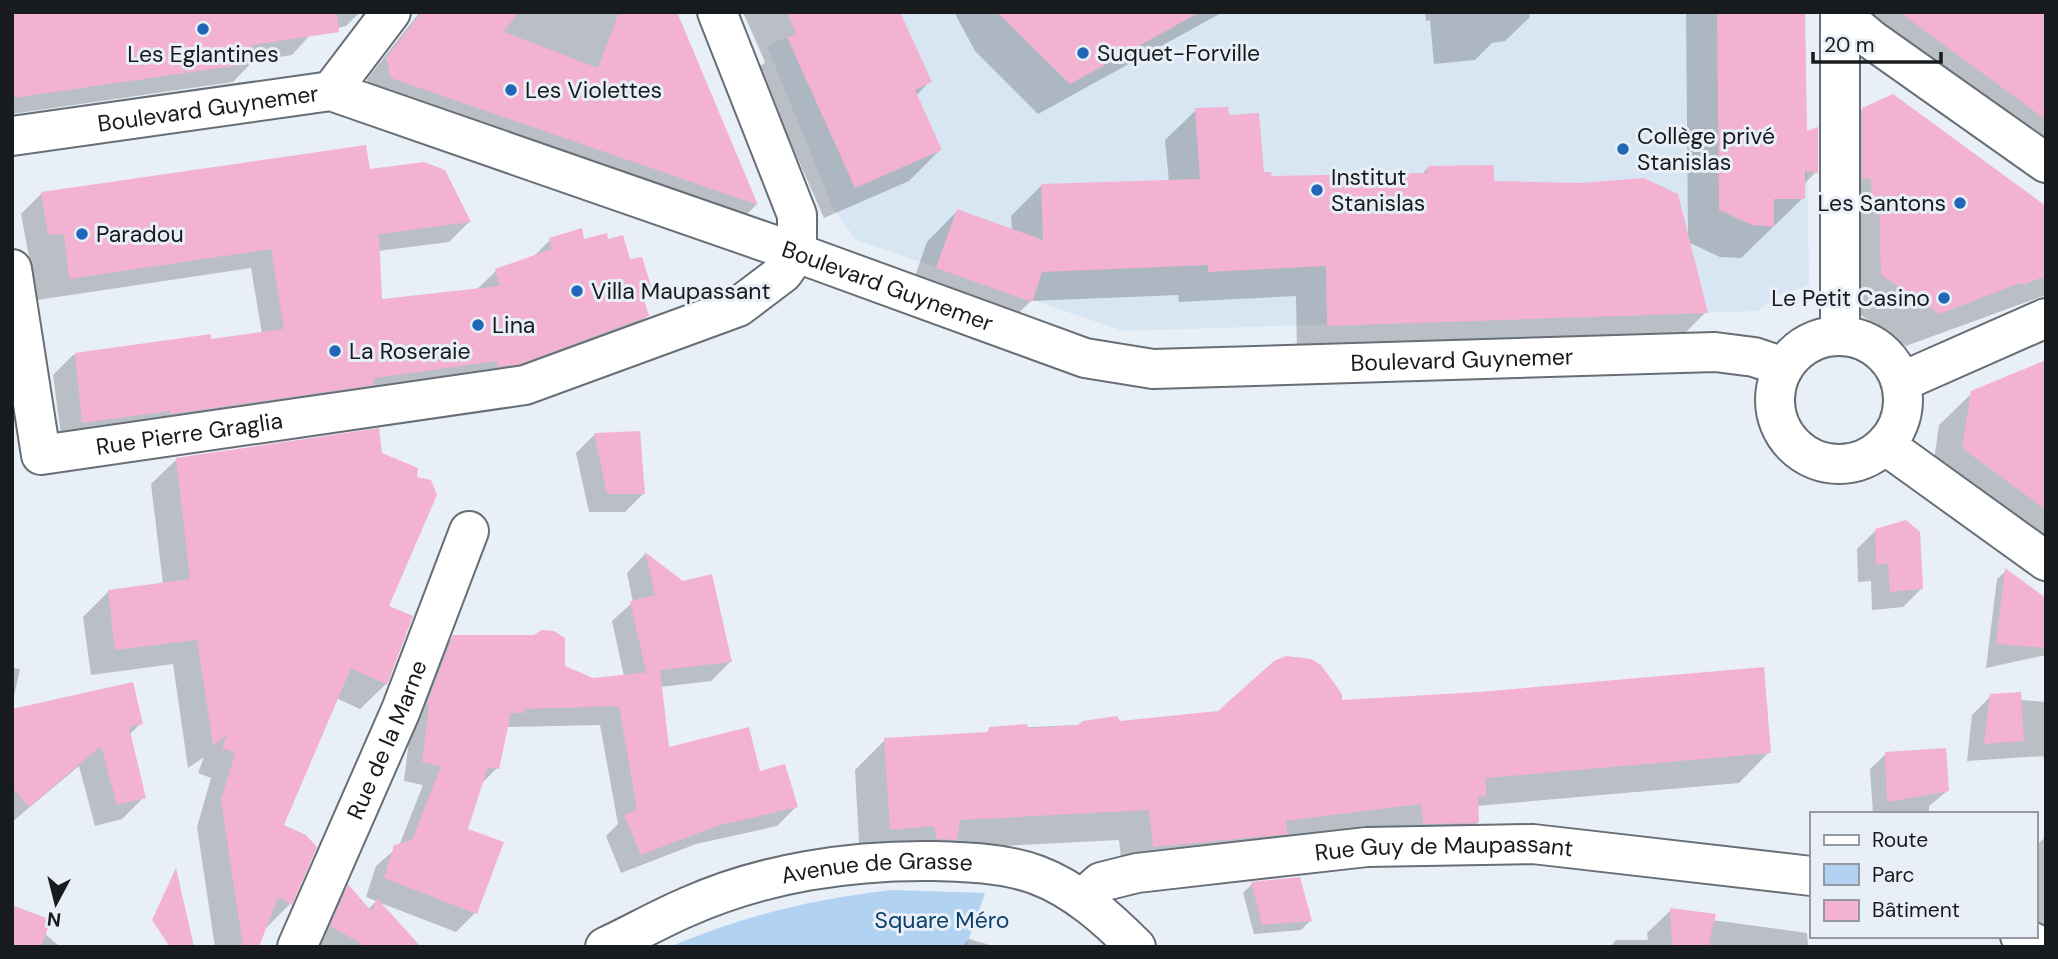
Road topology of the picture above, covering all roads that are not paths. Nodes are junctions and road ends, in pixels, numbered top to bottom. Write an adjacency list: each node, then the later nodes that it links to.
1 (391, 12): 4 (street)
2 (717, 12): 7 (street)
3 (1840, 13): 6 (street); 10 (street)
4 (331, 91): 5 (street, Boulevard Guynemer); 7 (street, Boulevard Guynemer)
5 (12, 136)
6 (2046, 163)
7 (797, 253): 8 (street, Rue Pierre Graglia); 11 (street, Boulevard Guynemer)
8 (12, 269)
9 (2046, 318): 12 (street)
10 (1840, 336): 11 (street); 12 (street)
11 (1784, 367): 13 (street)
12 (1901, 383): 13 (street)
13 (1885, 445): 15 (street)
14 (470, 531): 19 (street, Rue de la Marne)
15 (2046, 561)
16 (1810, 876): 17 (street, Rue Guy de Maupassant)
17 (1082, 899): 20 (street, Avenue de Grasse); 21 (street, Avenue de Grasse)
18 (2024, 938): 22 (street)
19 (297, 947)
20 (606, 947)
21 (1136, 947)
22 (2043, 947)

